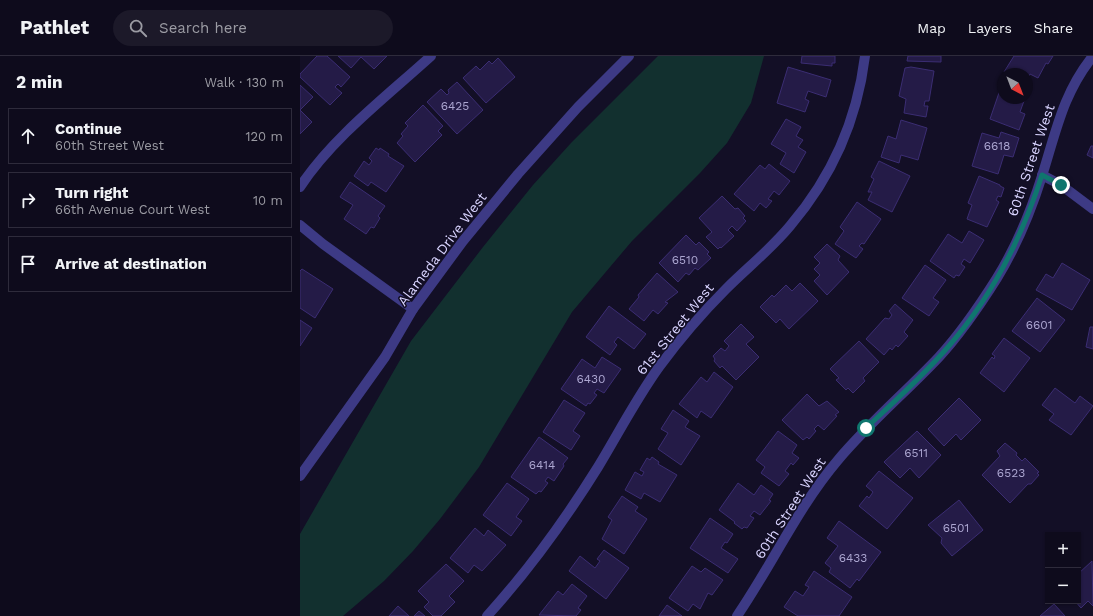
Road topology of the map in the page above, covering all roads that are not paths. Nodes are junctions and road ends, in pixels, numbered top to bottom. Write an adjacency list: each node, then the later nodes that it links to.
1 (431, 56): 6 (street)
2 (629, 56): 9 (street, Alameda Drive West)
3 (865, 56): 11 (street, 61st Street West)
4 (1092, 56): 5 (street, 60th Street West)
5 (1042, 175): 7 (street); 12 (street, 60th Street West)
6 (300, 187)
7 (1093, 209)
8 (300, 225): 9 (street)
9 (414, 309): 10 (street, Alameda Drive West)
10 (300, 476)
11 (487, 616)
12 (737, 616)

